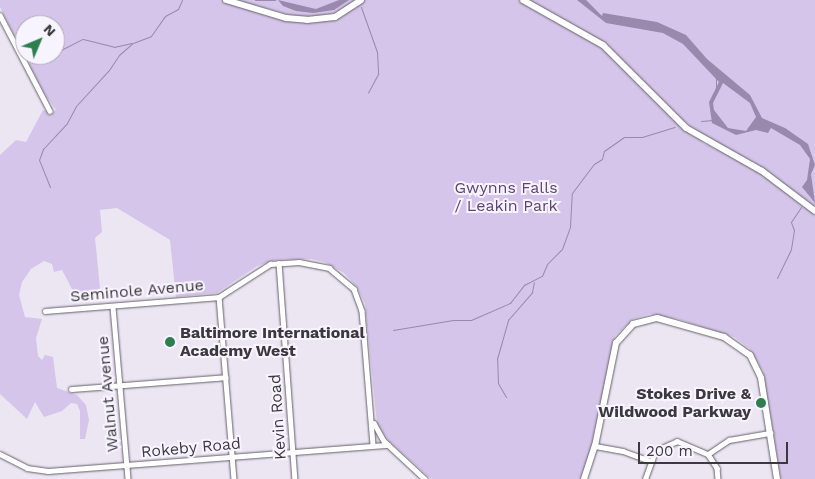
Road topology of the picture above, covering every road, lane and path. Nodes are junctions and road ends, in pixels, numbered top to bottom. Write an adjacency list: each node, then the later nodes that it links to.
1 (226, 0): 2 (street)
2 (361, 0)
3 (523, 0): 6 (street)
4 (0, 14): 5 (street)
5 (50, 111)
6 (815, 211)
7 (279, 263): 8 (street, Seminole Avenue); 14 (street, Seminole Avenue); 19 (street, Kevin Road)
8 (219, 297): 9 (street, Seminole Avenue); 11 (street)
9 (113, 307): 10 (street, Seminole Avenue); 12 (street, Walnut Avenue)
10 (45, 311)
11 (226, 377): 12 (street); 22 (street)
12 (120, 386): 13 (street); 24 (street, Walnut Avenue)
13 (71, 389)
14 (372, 417): 16 (street, Seminole Avenue); 17 (street)
15 (770, 433): 18 (street); 21 (street); 32 (street)
16 (372, 445): 17 (street, Rokeby Road); 19 (street, Rokeby Road)
17 (388, 445): 28 (street)
18 (595, 446): 23 (street); 29 (street)
19 (293, 452): 22 (street, Rokeby Road); 27 (street, Kevin Road)
20 (0, 454): 24 (street, Rokeby Road)
21 (708, 454): 23 (street); 31 (street)
22 (232, 457): 24 (street, Rokeby Road); 26 (street)
23 (650, 462): 30 (street)
24 (126, 465): 25 (street, Walnut Avenue)
25 (128, 479)
26 (234, 479)
27 (295, 479)
28 (425, 479)
29 (584, 479)
30 (645, 479)
31 (718, 479)
32 (777, 479)

